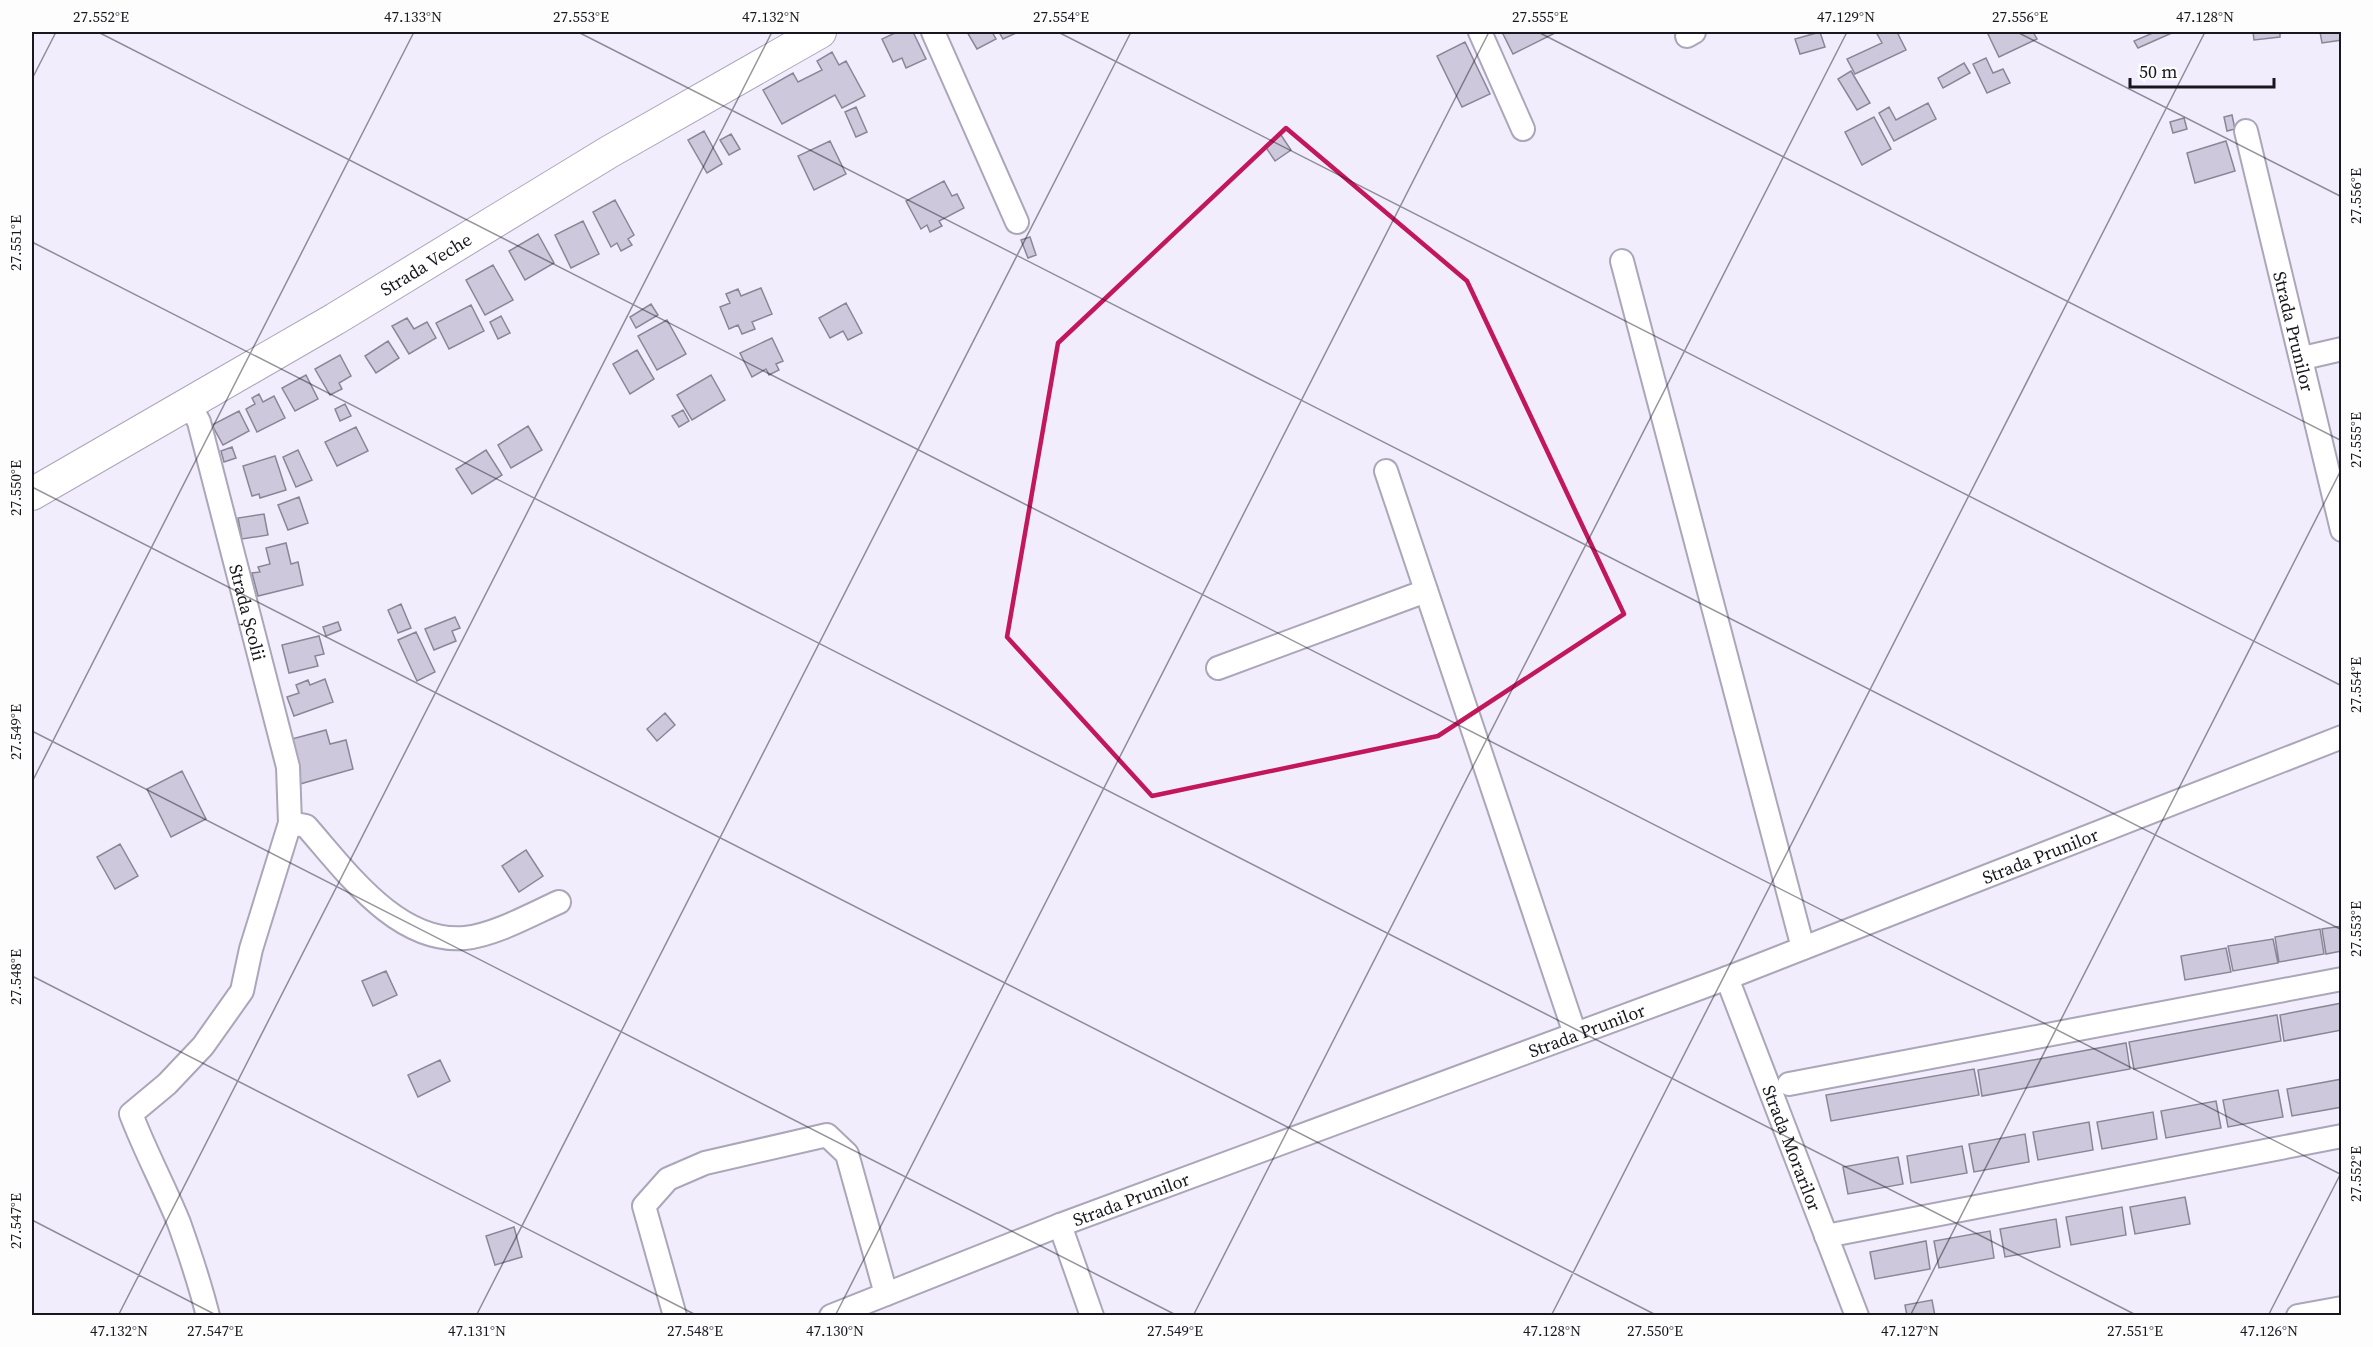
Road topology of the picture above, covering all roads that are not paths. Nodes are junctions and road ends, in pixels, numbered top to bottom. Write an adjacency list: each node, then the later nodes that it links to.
1 (820, 32): 10 (street, Strada Veche)
2 (933, 32): 6 (street)
3 (1480, 32): 4 (street)
4 (1524, 129)
5 (2246, 131): 9 (street, Strada Prunilor)
6 (1017, 222)
7 (1622, 261): 19 (street)
8 (2342, 349): 9 (street)
9 (2303, 358): 13 (street, Strada Prunilor)
10 (189, 403): 12 (street, Strada Veche); 17 (street, Strada Școlii)
11 (1386, 471): 14 (street)
12 (32, 494)
13 (2342, 530)
14 (1426, 591): 15 (street); 22 (street)
15 (1218, 668)
16 (2342, 737): 19 (street, Strada Prunilor)
17 (290, 823): 18 (street); 29 (street, Strada Școlii)
18 (559, 902)
19 (1803, 948): 20 (street, Strada Prunilor)
20 (1727, 978): 22 (street, Strada Prunilor); 26 (street, Strada Morarilor)
21 (2342, 979): 23 (street)
22 (1575, 1034): 25 (street, Strada Prunilor)
23 (1789, 1084)
24 (2342, 1136): 26 (street)
25 (1060, 1225): 27 (street, Strada Prunilor); 32 (street)
26 (1826, 1236): 33 (street, Strada Morarilor)
27 (886, 1294): 30 (street); 31 (street, Strada Prunilor)
28 (2342, 1308): 34 (street)
29 (208, 1316)
30 (675, 1316)
31 (831, 1316)
32 (1092, 1316)
33 (1857, 1316)
34 (2298, 1316)

